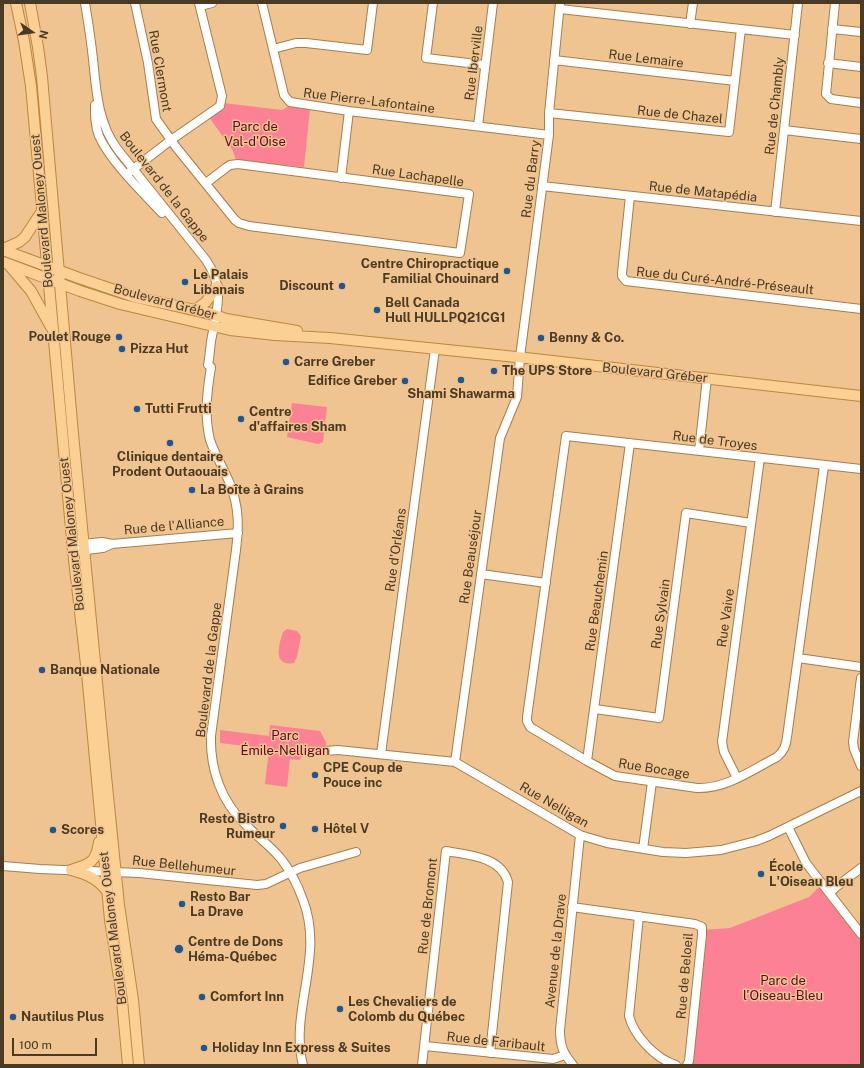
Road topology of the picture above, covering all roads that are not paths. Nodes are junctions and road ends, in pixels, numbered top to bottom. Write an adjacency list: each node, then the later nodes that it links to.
1 (16, 3): 39 (main road, Boulevard Maloney Ouest)
2 (30, 3): 45 (main road, Boulevard Maloney Ouest)
3 (85, 3): 34 (street, Boulevard de la Gappe)
4 (135, 3): 32 (street, Rue Clermont)
5 (212, 3): 13 (street)
6 (262, 3): 20 (street, Rue Pierre-Lafontaine)
7 (373, 3): 20 (street)
8 (433, 3): 23 (street)
9 (493, 3): 23 (street, Rue Iberville)
10 (693, 3): 15 (street)
11 (798, 3): 19 (street, Rue de Chambly)
12 (835, 3): 17 (street)
13 (200, 4): 32 (street)
14 (560, 6): 15 (street); 21 (street, Rue du Barry)
15 (690, 24): 16 (street)
16 (741, 29): 19 (street); 25 (street, Rue de Chazel)
17 (832, 29): 18 (street); 22 (street)
18 (861, 32)
19 (795, 35): 30 (street, Rue de Chambly)
20 (273, 49): 27 (street, Rue Pierre-Lafontaine)
21 (554, 60): 25 (street, Rue Lemaire); 28 (street, Rue du Barry)
22 (828, 63): 24 (street); 26 (street)
23 (485, 65): 29 (street, Rue Iberville)
24 (861, 67)
25 (735, 81): 28 (street, Rue de Chazel)
26 (861, 103)
27 (349, 111): 29 (street, Rue Pierre-Lafontaine); 35 (street)
28 (549, 113): 31 (street, Rue du Barry)
29 (478, 126): 31 (street, Rue Pierre-Lafontaine)
30 (784, 130): 33 (street); 40 (street, Rue de Chambly)
31 (549, 135): 37 (street, Rue du Barry)
32 (171, 140): 34 (street); 36 (street, Rue Lachapelle)
33 (861, 140)
34 (130, 172): 48 (street, Boulevard de la Gappe)
35 (341, 178): 36 (street, Rue Lachapelle); 36 (street, Rue Lachapelle)
36 (206, 183)
37 (542, 186): 38 (street, Rue de Matapédia); 56 (street, Rue du Barry)
38 (630, 196): 40 (street, Rue de Matapédia); 49 (street, Rue du Curé-André-Préseault)
39 (42, 211): 42 (main road); 44 (main road, Boulevard Maloney Ouest)
40 (776, 212): 41 (street, Rue de Matapédia)
41 (861, 221)
42 (3, 249): 44 (main road, Boulevard Gréber)
43 (5, 262): 46 (main road, Boulevard Gréber); 53 (main road)
44 (47, 267): 45 (main road, Boulevard Gréber); 46 (main road, Boulevard Maloney Ouest)
45 (59, 271): 47 (main road, Boulevard Maloney Ouest); 50 (main road, Boulevard Gréber)
46 (48, 279): 47 (main road, Boulevard Gréber); 53 (main road, Boulevard Maloney Ouest)
47 (60, 284): 52 (main road, Boulevard Gréber); 67 (main road, Boulevard Maloney Ouest)
48 (217, 286): 50 (main road); 51 (street, Boulevard de la Gappe)
49 (861, 309)
50 (195, 310): 51 (main road, Boulevard Gréber)
51 (217, 316): 52 (street, Boulevard de la Gappe); 54 (main road, Boulevard Gréber)
52 (215, 326): 54 (main road, Boulevard Gréber); 66 (street, Boulevard de la Gappe)
53 (53, 330): 68 (main road, Boulevard Maloney Ouest)
54 (330, 338): 55 (main road, Boulevard Gréber)
55 (435, 349): 56 (main road, Boulevard Gréber); 76 (street, Rue d'Orléans)
56 (520, 357): 57 (main road, Boulevard Gréber); 69 (street, Rue Beauséjour)
57 (707, 378): 58 (main road, Boulevard Gréber); 61 (street)
58 (861, 396)
59 (566, 436): 60 (street, Rue de Troyes); 70 (street, Rue Bocage)
60 (630, 444): 61 (street, Rue de Troyes); 74 (street, Rue Beauchemin)
61 (699, 451): 62 (street, Rue de Troyes)
62 (760, 458): 63 (street, Rue de Troyes); 65 (street, Rue Vaive)
63 (824, 466): 64 (street, Rue de Troyes); 71 (street, Rue Bocage)
64 (861, 469)
65 (751, 523): 74 (street, Rue Sylvain); 80 (street, Rue Vaive)
66 (238, 533): 67 (street, Rue de l'Alliance); 93 (street, Boulevard de la Gappe)
67 (85, 547): 68 (street, Rue de l'Alliance); 92 (main road, Boulevard Maloney Ouest)
68 (73, 548): 84 (main road, Boulevard Maloney Ouest)
69 (481, 574): 70 (street); 78 (street, Rue Beauséjour)
70 (546, 583): 77 (street, Rue Bocage)
71 (798, 658): 72 (street); 80 (street, Rue Bocage)
72 (861, 667)
73 (861, 678): 79 (street)
74 (595, 709): 77 (street, Rue Beauchemin)
75 (325, 751): 76 (street, Rue Nelligan)
76 (381, 754): 78 (street, Rue Nelligan)
77 (587, 761): 81 (street, Rue Bocage)
78 (455, 762): 85 (street, Rue Nelligan)
79 (861, 766)
80 (737, 778): 81 (street, Rue Bocage)
81 (652, 782): 86 (street)
82 (861, 791): 83 (street, Rue Nelligan)
83 (788, 827): 86 (street, Rue Nelligan); 95 (street)
84 (101, 830): 90 (main road); 91 (main road, Boulevard Maloney Ouest)
85 (580, 835): 86 (street, Rue Nelligan); 96 (street, Avenue de la Drave)
86 (643, 849)
87 (356, 852): 93 (street, Rue Bellehumeur)
88 (3, 866): 90 (street, Rue Bellehumeur)
89 (861, 868): 95 (street)
90 (71, 870): 91 (street, Rue Bellehumeur); 94 (main road)
91 (105, 871): 92 (street, Rue Bellehumeur); 94 (main road, Boulevard Maloney Ouest)
92 (116, 872): 93 (street, Rue Bellehumeur); 103 (main road, Boulevard Maloney Ouest)
93 (290, 872): 104 (street, Boulevard de la Gappe)
94 (107, 891): 102 (main road, Boulevard Maloney Ouest)
95 (830, 893): 98 (street)
96 (572, 907): 97 (street, Rue de Beloeil); 101 (street, Avenue de la Drave)
97 (639, 916): 107 (street); 108 (street, Rue de Beloeil)
98 (861, 934)
99 (425, 1046): 100 (street, Rue de Faribault); 100 (street, Rue de Bromont); 105 (street, Rue de Bromont)
100 (490, 1054): 101 (street, Rue de Faribault)
101 (565, 1055): 106 (street, Avenue de la Drave)
102 (128, 1065)
103 (138, 1065)
104 (303, 1065)
105 (422, 1065)
106 (573, 1065)
107 (676, 1065)
108 (687, 1065)

